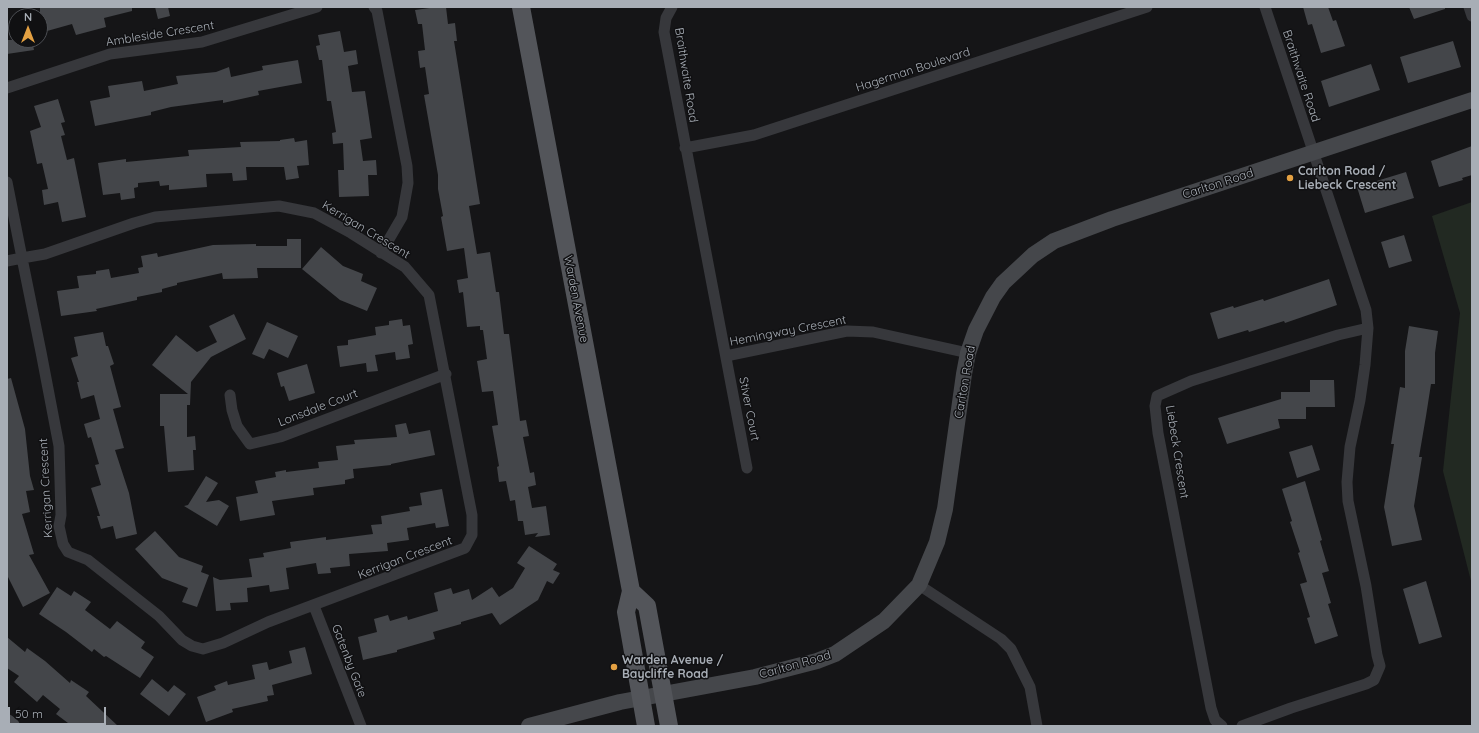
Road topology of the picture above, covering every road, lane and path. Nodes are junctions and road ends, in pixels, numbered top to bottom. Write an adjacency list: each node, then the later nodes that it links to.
1 (317, 7): 9 (street, Ambleside Crescent)
2 (374, 7): 14 (street)
3 (522, 7): 24 (main road, Warden Avenue)
4 (672, 7): 11 (street, Braithwaite Road)
5 (1147, 7): 11 (street, Hagerman Boulevard)
6 (1265, 7): 12 (street, Braithwaite Road)
7 (1469, 7): 8 (street)
8 (1472, 16)
9 (7, 88)
10 (1472, 100): 12 (main road, Carlton Road)
11 (685, 148): 19 (street, Hemingway Crescent)
12 (1312, 153): 17 (street); 18 (main road, Carlton Road)
13 (7, 182): 15 (street)
14 (381, 253): 15 (street, Kerrigan Crescent); 20 (street, Kerrigan Crescent)
15 (22, 258): 16 (street, Kerrigan Crescent); 25 (street, Kerrigan Crescent)
16 (7, 261)
17 (1368, 328): 35 (street, Liebeck Crescent); 36 (street)
18 (968, 353): 19 (street, Hemingway Crescent); 23 (main road, Carlton Road)
19 (726, 356): 22 (street, Stiver Court)
20 (446, 374): 21 (street, Lonsdale Court); 25 (street, Kerrigan Crescent)
21 (230, 395)
22 (747, 468)
23 (918, 585): 26 (main road, Carlton Road); 34 (street)
24 (631, 591): 26 (main road); 27 (main road, Warden Avenue)
25 (314, 606): 30 (street, Gatenby Gate)
26 (664, 695): 27 (main road, Carlton Road); 33 (main road)
27 (642, 699): 31 (main road, Carlton Road); 32 (main road, Warden Avenue)
28 (7, 722): 29 (main road)
29 (12, 726)
30 (361, 726)
31 (529, 726)
32 (646, 726)
33 (669, 726)
34 (1037, 726)
35 (1222, 726)
36 (1242, 726)

